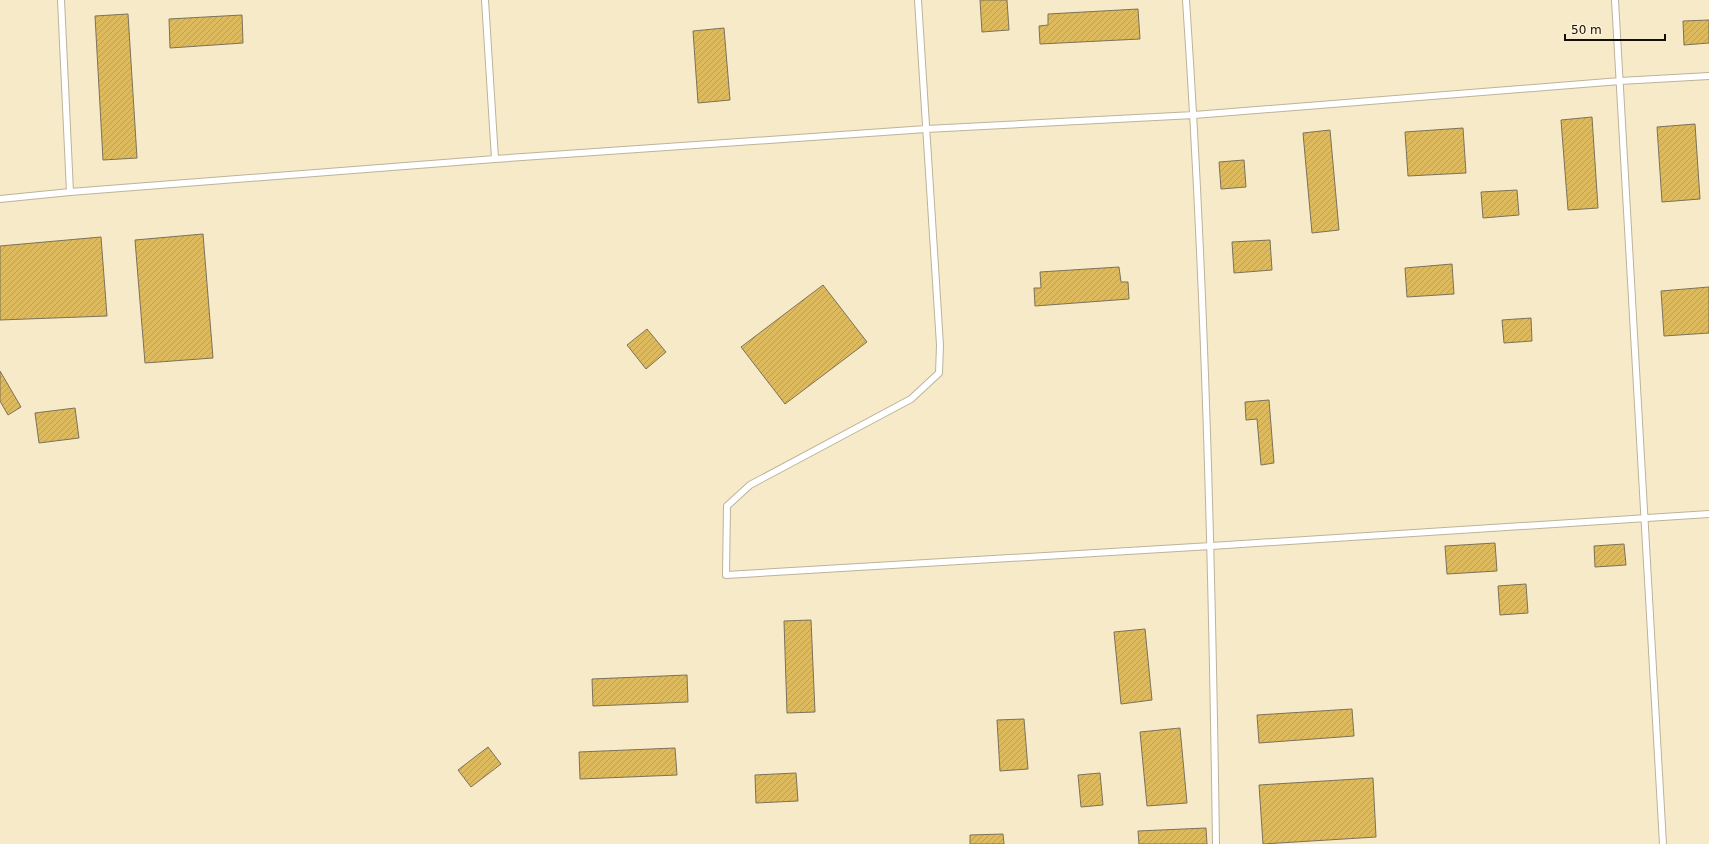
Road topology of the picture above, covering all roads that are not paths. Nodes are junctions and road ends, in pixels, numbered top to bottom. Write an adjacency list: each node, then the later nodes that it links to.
1 (61, 0): 11 (lane)
2 (485, 0): 10 (lane)
3 (918, 0): 9 (lane)
4 (1186, 0): 8 (lane)
5 (1615, 0): 7 (lane)
6 (1709, 76): 7 (lane)
7 (1620, 81): 8 (lane); 14 (lane)
8 (1194, 115): 9 (lane); 15 (lane)
9 (926, 129): 10 (lane); 15 (lane)
10 (495, 159): 11 (lane)
11 (70, 192): 12 (lane)
12 (0, 199)
13 (1709, 514): 14 (lane)
14 (1645, 518): 15 (lane); 17 (lane)
15 (1211, 546): 16 (lane)
16 (1216, 844)
17 (1663, 844)

